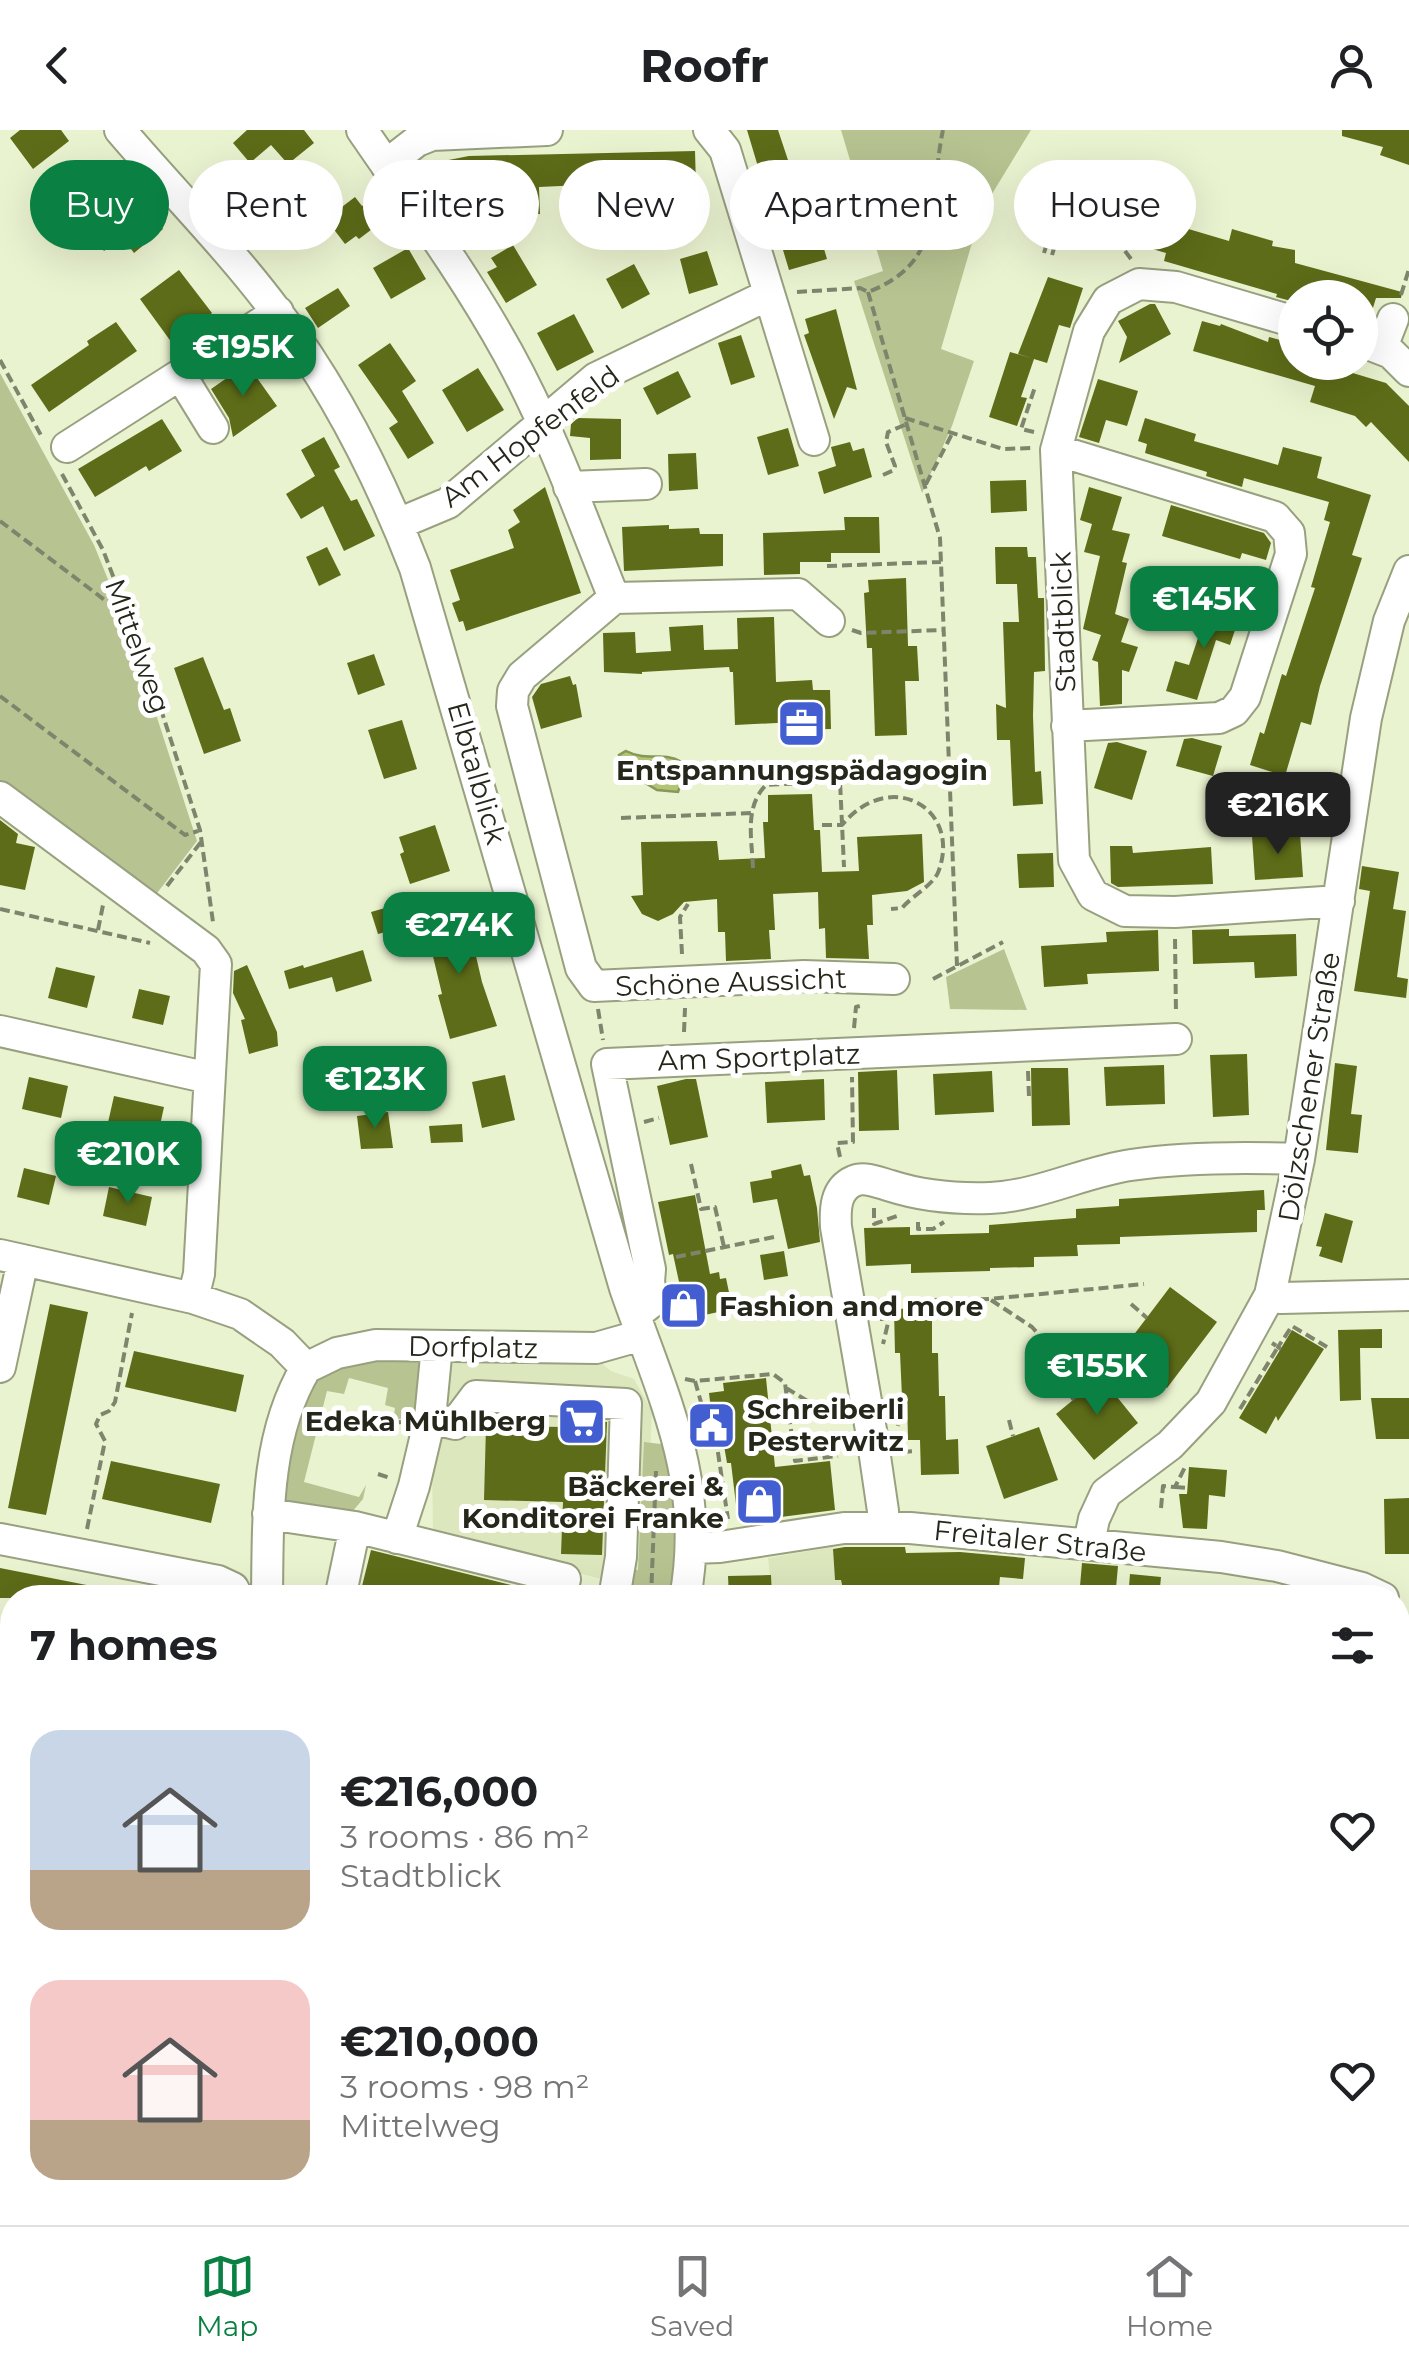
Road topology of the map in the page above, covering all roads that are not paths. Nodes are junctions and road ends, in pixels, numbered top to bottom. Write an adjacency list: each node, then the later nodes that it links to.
1 (120, 130): 9 (street, Elbtalblick)
2 (362, 130): 5 (street)
3 (547, 130): 6 (street)
4 (709, 130): 8 (street)
5 (383, 160)
6 (392, 160)
7 (444, 250): 16 (street)
8 (782, 293): 16 (street, Am Hopfenfeld); 18 (street)
9 (278, 312): 15 (street); 23 (street, Elbtalblick)
10 (1278, 317): 19 (street, Stadtblick)
11 (1394, 319): 12 (street)
12 (1378, 336)
13 (1378, 349): 14 (street)
14 (1409, 371)
15 (181, 376): 17 (street); 20 (street)
16 (542, 424): 22 (street); 23 (street, Am Hopfenfeld)
17 (213, 428)
18 (814, 440)
19 (1048, 444): 27 (street, Stadtblick); 27 (street)
20 (56, 452)
21 (646, 484): 22 (street)
22 (570, 487): 25 (street)
23 (398, 524): 39 (street, Elbtalblick)
24 (1409, 571): 29 (street, Dölzschener Straße)
25 (614, 598): 26 (street); 30 (street, Schöne Aussicht)
26 (829, 621)
27 (1067, 726): 29 (street, Stadtblick)
28 (0, 797): 33 (street)
29 (1340, 902): 34 (street, Dölzschener Straße)
30 (894, 980)
31 (0, 1031): 33 (street)
32 (1176, 1039): 39 (street, Am Sportplatz)
33 (209, 1078): 38 (street)
34 (1299, 1159): 36 (street, Dölzschener Straße); 45 (street)
35 (11, 1258): 38 (street); 41 (street)
36 (1270, 1295): 37 (street); 49 (street, Dölzschener Straße)
37 (1409, 1295)
38 (194, 1298): 42 (street)
39 (638, 1325): 40 (street, Dorfplatz); 50 (street, Elbtalblick)
40 (437, 1346): 42 (street, Dorfplatz); 43 (street)
41 (0, 1367)
42 (306, 1368): 44 (street)
43 (430, 1418): 47 (street); 55 (street)
44 (268, 1514): 46 (street); 52 (street)
45 (882, 1527): 49 (street, Freitaler Straße); 50 (street, Freitaler Straße)
46 (355, 1528): 47 (street); 53 (street)
47 (397, 1538): 54 (street)
48 (0, 1539): 51 (street)
49 (1089, 1544): 57 (street, Freitaler Straße)
50 (692, 1548): 56 (street)
51 (227, 1585)
52 (268, 1585)
53 (343, 1585)
54 (563, 1585)
55 (626, 1585)
56 (687, 1585)
57 (1350, 1585)

